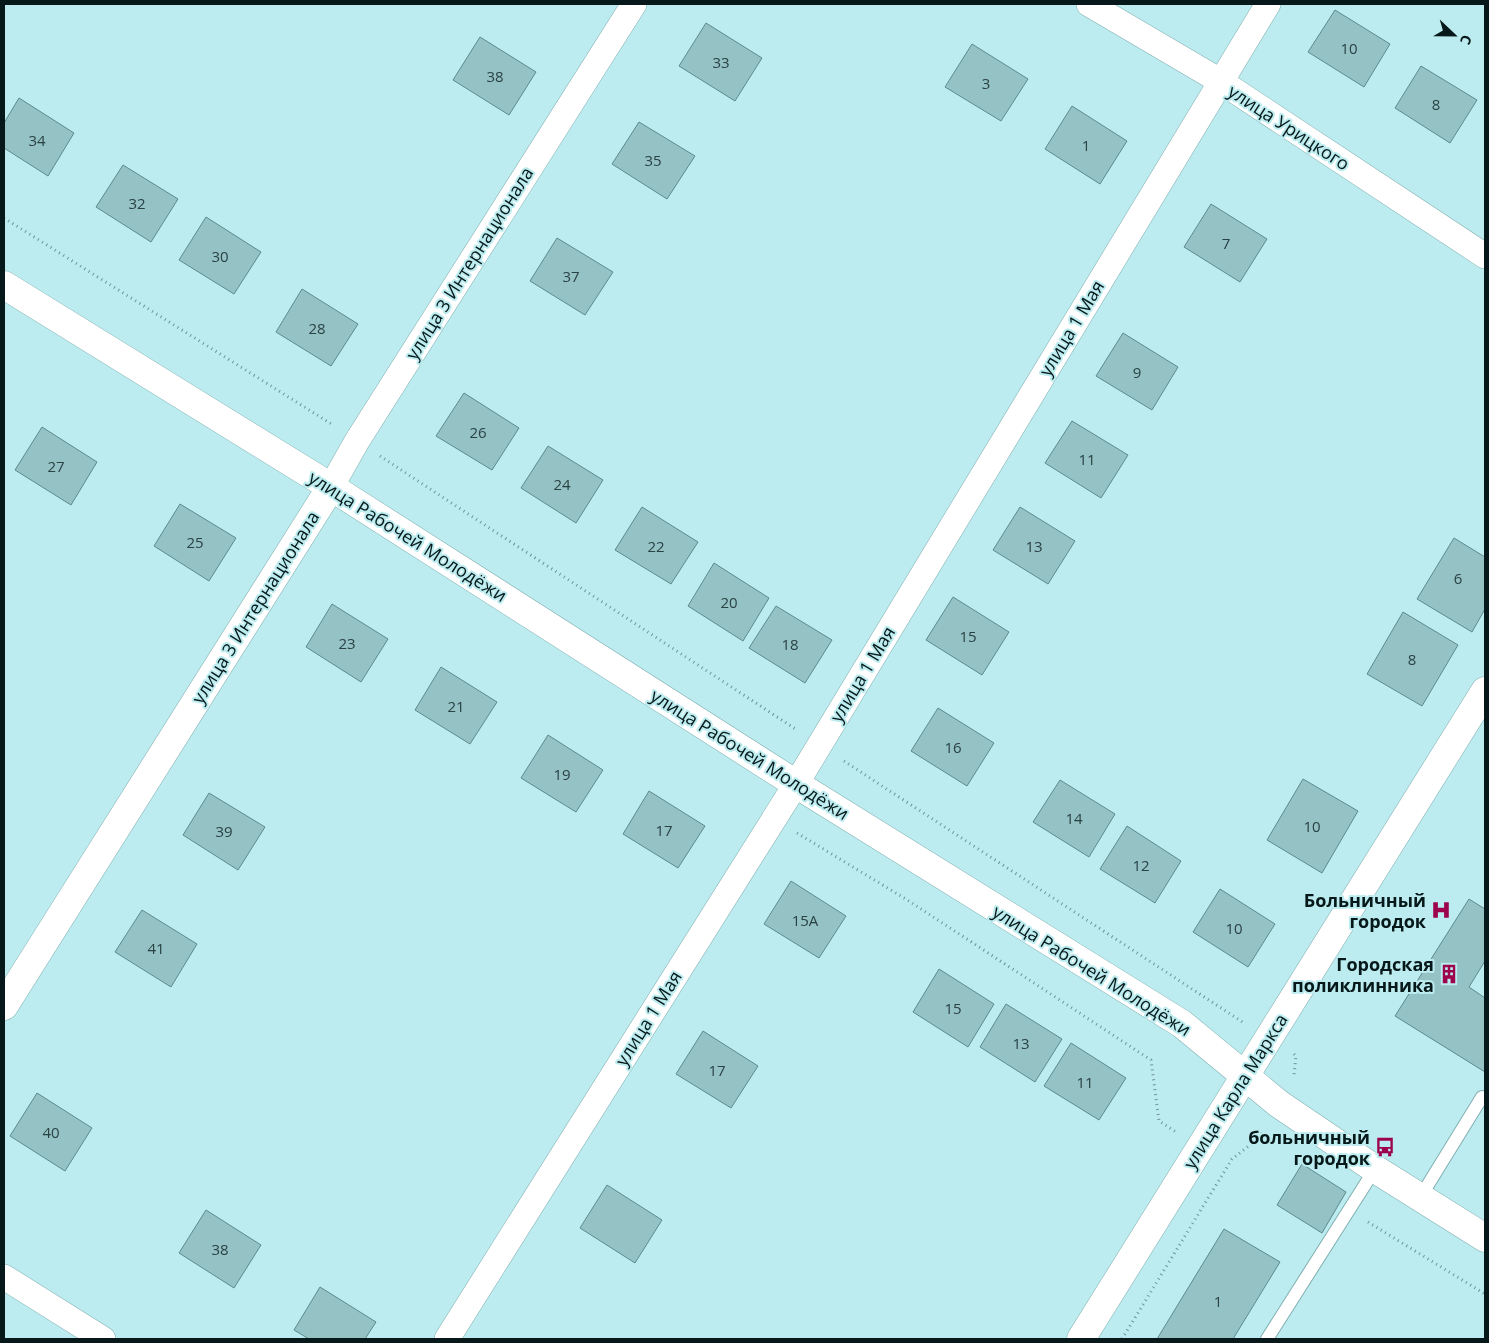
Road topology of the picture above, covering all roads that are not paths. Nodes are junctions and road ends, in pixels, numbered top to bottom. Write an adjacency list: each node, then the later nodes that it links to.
1 (634, 4): 7 (street, улица 3 Интернационала)
2 (1089, 4): 4 (street, улица Урицкого)
3 (1268, 4): 4 (street, улица 1 Мая)
4 (1220, 81): 5 (street, улица Урицкого); 9 (street, улица 1 Мая)
5 (1485, 256)
6 (4, 285): 7 (main road, улица Рабочей Молодёжи)
7 (331, 487): 9 (main road, улица Рабочей Молодёжи); 10 (main road, улица 3 Интернационала)
8 (1485, 691): 11 (main road, улица Карла Маркса)
9 (796, 784): 11 (main road, улица Рабочей Молодёжи); 18 (street, улица 1 Мая)
10 (4, 1006)
11 (1244, 1076): 13 (main road, улица Рабочей Молодёжи); 19 (main road, улица Карла Маркса)
12 (1485, 1100): 14 (lane)
13 (1375, 1169): 14 (main road, улица Рабочей Молодёжи); 20 (lane)
14 (1421, 1196): 15 (main road, улица Рабочей Молодёжи)
15 (1485, 1238)
16 (4, 1277): 17 (street)
17 (103, 1339)
18 (447, 1339)
19 (1081, 1339)
20 (1267, 1339)

